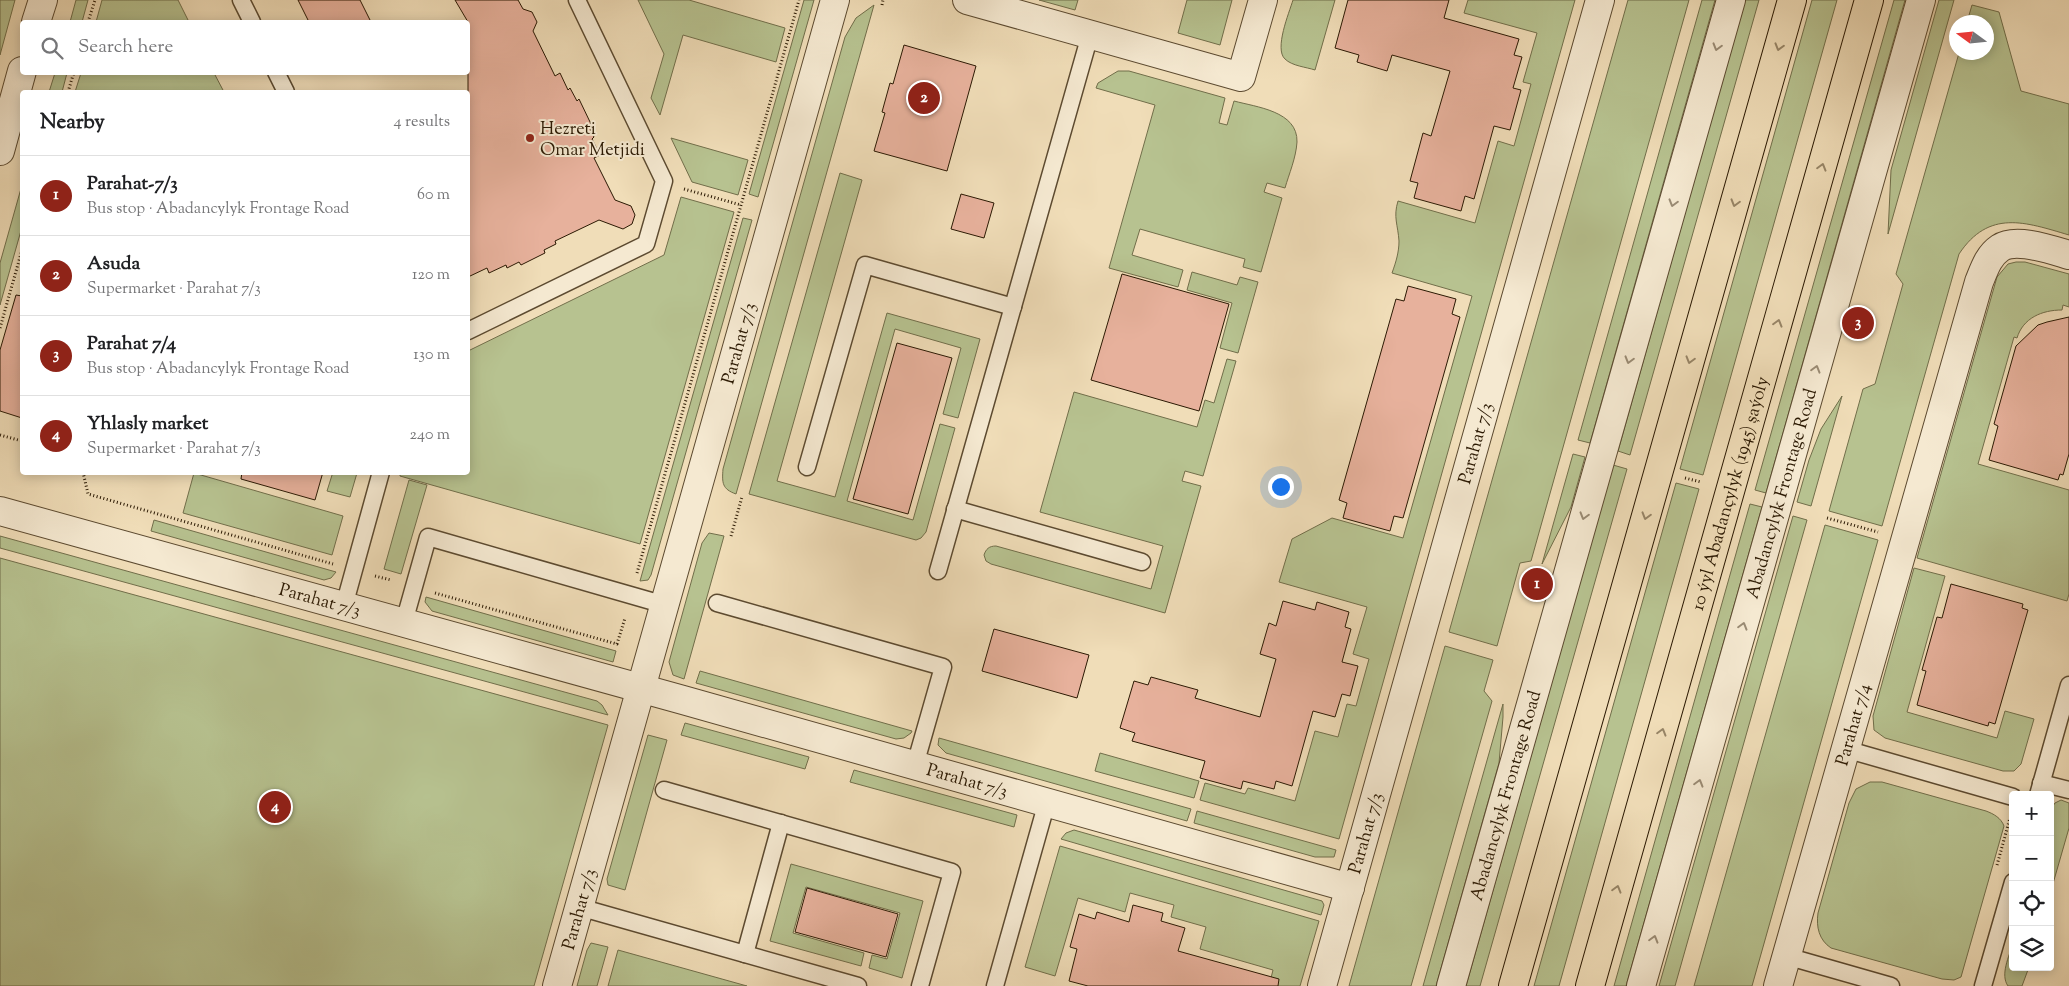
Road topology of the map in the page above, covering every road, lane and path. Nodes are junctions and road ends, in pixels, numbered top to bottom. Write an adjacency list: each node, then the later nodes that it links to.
1 (43, 0): 16 (street)
2 (95, 0): 17 (path)
3 (241, 0): 18 (lane)
4 (577, 0): 26 (lane)
5 (799, 0): 27 (path)
6 (835, 0): 51 (street, Parahat 7/3)
7 (883, 0): 15 (path)
8 (967, 0): 19 (street)
9 (1263, 0): 19 (street)
10 (1600, 0): 66 (street, Parahat 7/3)
11 (1731, 0): 77 (street, Abadancylyk Frontage Road, one-way to 77)
12 (1792, 0): 78 (main road, one-way to 78)
13 (1869, 0): 79 (main road, 10 ýyl Abadançylyk (1945) şaýoly, one-way to 13)
14 (1921, 0): 80 (street, Abadancylyk Frontage Road, one-way to 14)
15 (882, 5)
16 (37, 20)
17 (89, 20)
18 (251, 20)
19 (1090, 35): 30 (lane)
20 (21, 75): 25 (street)
21 (73, 75): 23 (path)
22 (278, 75): 24 (lane)
23 (69, 90)
24 (285, 90)
25 (0, 151)
26 (663, 183): 27 (path); 32 (lane)
27 (741, 205): 48 (path)
28 (2069, 255): 58 (street, Parahat 7/4)
29 (20, 257): 31 (path)
30 (1013, 307): 35 (lane); 39 (lane)
31 (0, 328)
32 (470, 330)
33 (0, 435): 34 (path)
34 (20, 440)
35 (807, 467)
36 (84, 475): 45 (path)
37 (380, 475): 53 (lane)
38 (742, 498): 43 (path)
39 (956, 509): 44 (lane); 46 (lane)
40 (0, 511): 53 (street, Parahat 7/3)
41 (1827, 518): 42 (path)
42 (1880, 533)
43 (730, 536)
44 (1142, 562)
45 (340, 566)
46 (938, 571)
47 (372, 575): 49 (path)
48 (635, 580)
49 (399, 582)
50 (428, 590): 54 (path)
51 (665, 604): 55 (lane); 57 (street, Parahat 7/3)
52 (717, 604): 59 (lane)
53 (344, 606): 55 (street, Parahat 7/3)
54 (625, 616)
55 (404, 622): 57 (street, Parahat 7/3)
56 (2069, 685): 60 (lane)
57 (641, 688): 59 (street, Parahat 7/3); 68 (street, Parahat 7/3)
58 (1846, 749): 63 (lane); 70 (street, Parahat 7/4)
59 (915, 765): 64 (street, Parahat 7/3)
60 (2040, 789): 62 (lane)
61 (664, 790): 65 (lane)
62 (2069, 790)
63 (2009, 796)
64 (1047, 802): 66 (street, Parahat 7/3); 75 (lane)
65 (781, 823): 69 (lane); 74 (lane)
66 (1350, 888): 76 (street, Parahat 7/3)
67 (2009, 896): 83 (lane)
68 (579, 907): 69 (lane); 72 (street, Parahat 7/3)
69 (745, 954): 71 (lane)
70 (1786, 956): 81 (street, Parahat 7/4); 82 (lane)
71 (803, 979): 73 (lane)
72 (557, 986)
73 (858, 986)
74 (920, 986)
75 (995, 986)
76 (1322, 986)
77 (1451, 986)
78 (1513, 986)
79 (1590, 986)
80 (1641, 986)
81 (1778, 986)
82 (1891, 986)
83 (1983, 986)

